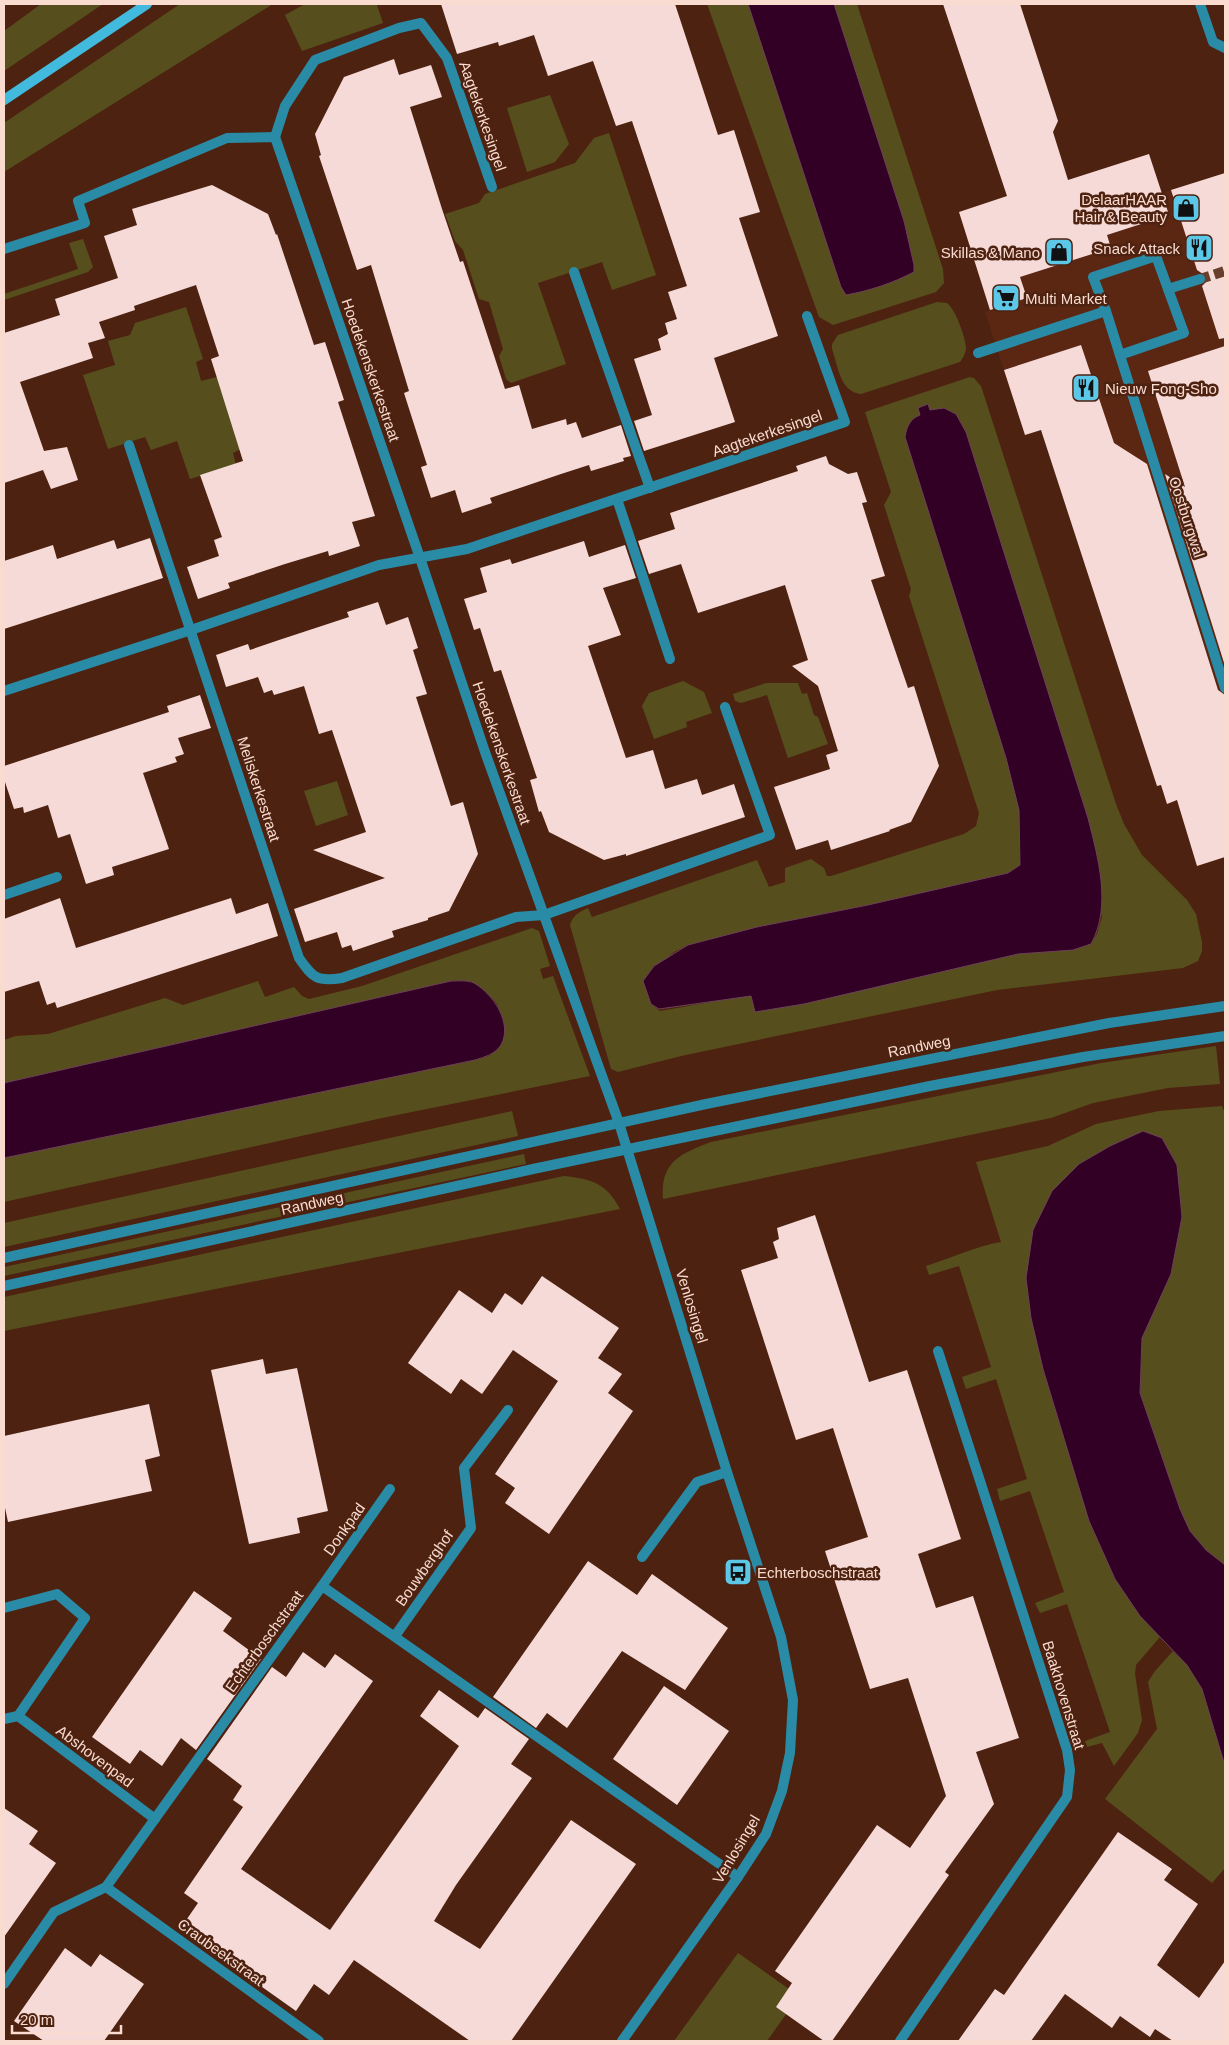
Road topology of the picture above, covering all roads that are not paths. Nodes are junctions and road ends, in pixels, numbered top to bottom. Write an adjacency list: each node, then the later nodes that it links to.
1 (147, 4): 4 (main road)
2 (1200, 4): 3 (street)
3 (1225, 48)
4 (4, 100)
5 (275, 137): 6 (street, Aagtekerkesingel); 7 (street); 18 (street, Hoedekenskerkestraat)
6 (492, 187)
7 (4, 248)
8 (574, 272): 16 (street)
9 (1200, 279): 10 (street)
10 (1168, 289): 11 (street, Oostburgwal); 14 (street, Oostburgwal)
11 (1106, 312): 13 (street); 14 (street, Oostburgwal)
12 (807, 316): 16 (street, Aagtekerkesingel)
13 (978, 353)
14 (1120, 355): 21 (street, Oostburgwal)
15 (129, 445): 19 (street, Meliskerkestraat)
16 (650, 488): 17 (street, Aagtekerkesingel)
17 (617, 499): 18 (street, Aagtekerkesingel); 20 (street)
18 (420, 558): 19 (street); 26 (street, Hoedekenskerkestraat)
19 (191, 630): 22 (street); 26 (street, Meliskerkestraat)
20 (670, 659)
21 (1225, 688)
22 (4, 691)
23 (725, 707): 26 (street)
24 (57, 877): 25 (street)
25 (4, 895)
26 (544, 915): 29 (street, Hoedekenskerkestraat)
27 (1225, 1006): 29 (street, Randweg)
28 (1225, 1036): 30 (street, Randweg)
29 (619, 1123): 30 (street); 31 (street, Randweg)
30 (628, 1149): 32 (street, Randweg); 35 (street, Venlosingel)
31 (4, 1258)
32 (4, 1286)
33 (938, 1351): 49 (street, Baakhovenstraat)
34 (508, 1410): 40 (street, Bouwberghof)
35 (727, 1472): 37 (street); 44 (street, Venlosingel)
36 (390, 1489): 38 (street, Donkpad)
37 (642, 1557)
38 (322, 1586): 40 (street, Echterboschstraat); 43 (street, Echterboschstraat)
39 (4, 1608): 41 (street)
40 (394, 1636): 44 (street, Echterboschstraat)
41 (18, 1716): 42 (street); 43 (street, Abshovenpad)
42 (4, 1719)
43 (155, 1819): 45 (street, Echterboschstraat)
44 (738, 1877): 48 (street, Venlosingel)
45 (106, 1888): 46 (street, Echterboschstraat); 47 (street, Craubeekstraat)
46 (4, 1984)
47 (319, 2041)
48 (622, 2041)
49 (900, 2041)

